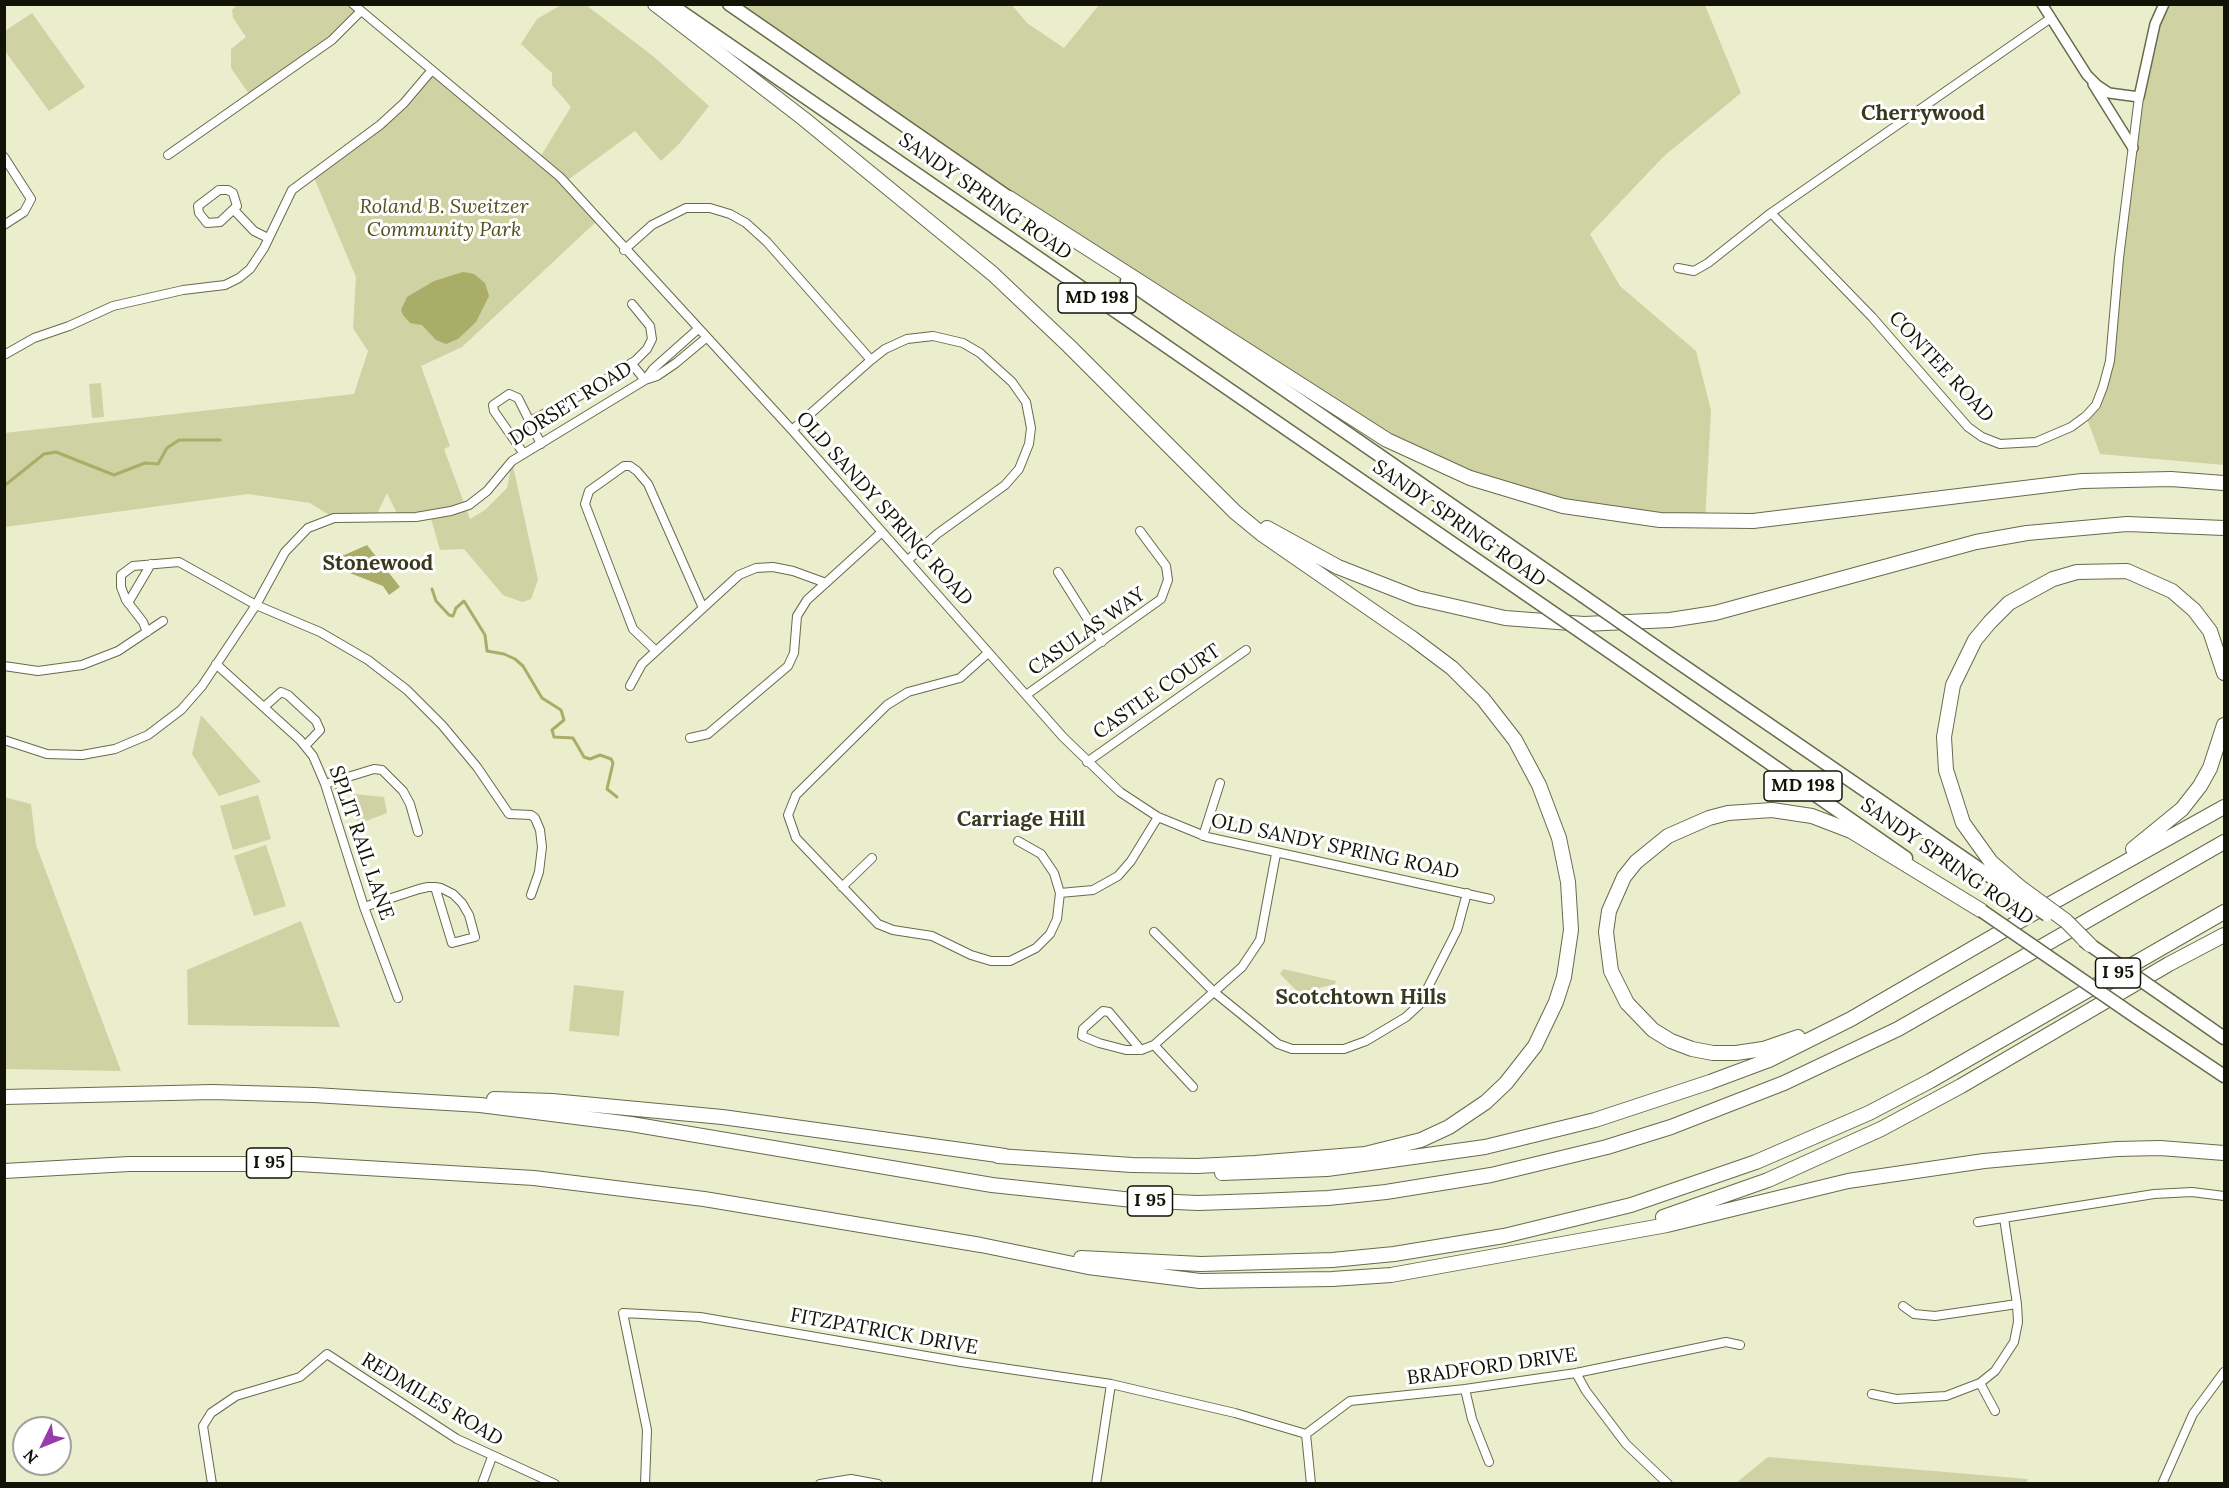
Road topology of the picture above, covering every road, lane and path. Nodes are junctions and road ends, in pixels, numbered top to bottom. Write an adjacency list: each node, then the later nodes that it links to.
1 (353, 4): 7 (street, OLD SANDY SPRING ROAD)
2 (655, 4): 33 (highway)
3 (670, 4): 80 (main road, SANDY SPRING ROAD / MD 198, bridge)
4 (729, 4): 15 (main road, SANDY SPRING ROAD / MD 198)
5 (2042, 4): 8 (street)
6 (2164, 4): 11 (street)
7 (361, 11): 9 (street, OLD SANDY SPRING ROAD); 13 (street)
8 (2051, 18): 10 (street); 17 (street)
9 (432, 70): 19 (street); 20 (street, OLD SANDY SPRING ROAD)
10 (2087, 75): 11 (street); 12 (street)
11 (2139, 97): 12 (street, CONTEE ROAD)
12 (2133, 147): 17 (street, CONTEE ROAD)
13 (168, 156)
14 (4, 157): 18 (street)
15 (1010, 198): 34 (highway); 74 (main road, SANDY SPRING ROAD / MD 198, bridge)
16 (234, 210): 16 (street); 19 (street)
17 (1771, 213): 21 (street)
18 (4, 225)
19 (268, 238): 25 (street)
20 (624, 249): 23 (street, OLD SANDY SPRING ROAD); 26 (street)
21 (1678, 268)
22 (632, 304): 27 (street)
23 (698, 329): 24 (street, OLD SANDY SPRING ROAD); 28 (street, DORSET ROAD)
24 (706, 338): 28 (street); 30 (street, OLD SANDY SPRING ROAD)
25 (4, 355)
26 (871, 360): 30 (street); 38 (street)
27 (631, 363): 28 (street); 29 (street)
28 (645, 380): 31 (street, DORSET ROAD)
29 (530, 421): 31 (street); 32 (street)
30 (792, 430): 37 (street, OLD SANDY SPRING ROAD)
31 (541, 444): 32 (street, DORSET ROAD)
32 (524, 454): 43 (street, DORSET ROAD)
33 (1181, 460): 35 (highway); 97 (highway)
34 (2224, 483)
35 (2224, 528)
36 (1140, 531): 47 (street, CASULAS WAY)
37 (882, 532): 38 (street, OLD SANDY SPRING ROAD); 41 (street)
38 (908, 560): 50 (street, OLD SANDY SPRING ROAD)
39 (151, 564): 42 (street); 42 (street); 43 (street)
40 (1058, 572): 47 (street)
41 (825, 583): 44 (street); 58 (street)
42 (128, 603): 46 (street)
43 (256, 605): 51 (street, DORSET ROAD); 77 (street)
44 (703, 608): 49 (street); 49 (street)
45 (163, 621): 46 (street)
46 (147, 632): 52 (street)
47 (1102, 642): 55 (street, CASULAS WAY)
48 (1246, 650): 61 (street, CASTLE COURT)
49 (656, 651): 54 (street)
50 (988, 653): 55 (street, OLD SANDY SPRING ROAD); 73 (street)
51 (216, 664): 56 (street, SPLIT RAIL LANE); 59 (street, DORSET ROAD)
52 (4, 666)
53 (2224, 673): 74 (highway)
54 (630, 686)
55 (1026, 695): 61 (street, OLD SANDY SPRING ROAD)
56 (264, 707): 60 (street, SPLIT RAIL LANE); 60 (street)
57 (2224, 725): 82 (highway)
58 (690, 738)
59 (4, 740)
60 (305, 746): 63 (street, SPLIT RAIL LANE)
61 (1087, 762): 65 (street, OLD SANDY SPRING ROAD)
62 (1220, 783): 67 (street)
63 (325, 784): 66 (street); 79 (street, SPLIT RAIL LANE)
64 (2224, 807): 82 (highway)
65 (1158, 817): 67 (street, OLD SANDY SPRING ROAD); 75 (street)
66 (418, 832)
67 (1203, 836): 70 (street, OLD SANDY SPRING ROAD)
68 (1018, 841): 75 (street)
69 (2224, 842): 95 (highway, I 95)
70 (1276, 854): 76 (street, OLD SANDY SPRING ROAD); 87 (street)
71 (872, 858): 73 (street)
72 (435, 887): 72 (street); 79 (street)
73 (842, 887): 75 (street)
74 (2017, 890): 85 (highway, bridge)
75 (1060, 893)
76 (1467, 893): 78 (street, OLD SANDY SPRING ROAD); 87 (street)
77 (531, 895)
78 (1490, 899)
79 (364, 907): 88 (street, SPLIT RAIL LANE)
80 (1982, 911): 86 (highway); 92 (main road, SANDY SPRING ROAD / MD 198, bridge)
81 (2224, 912): 102 (highway, I 95)
82 (2025, 918): 86 (highway)
83 (1154, 932): 87 (street)
84 (2224, 935): 103 (highway)
85 (2090, 945): 89 (main road, bridge)
86 (1948, 963): 97 (highway)
87 (1214, 992): 90 (street)
88 (398, 998)
89 (2224, 1038)
90 (1154, 1045): 91 (street); 93 (street)
91 (1141, 1050): 91 (street)
92 (2224, 1076)
93 (1193, 1087)
94 (4, 1097): 95 (highway, I 95)
95 (399, 1099): 97 (highway)
96 (2224, 1153): 103 (highway)
97 (998, 1156)
98 (4, 1171): 102 (highway, I 95)
99 (2224, 1196): 100 (street)
100 (2004, 1218): 101 (street); 104 (street)
101 (1978, 1222)
102 (981, 1245): 103 (highway)
103 (1533, 1250)
104 (2018, 1304): 105 (street); 109 (street)
105 (1903, 1306)
106 (1740, 1345): 108 (street, BRADFORD DRIVE)
107 (2224, 1372): 126 (street)
108 (1576, 1373): 111 (street, BRADFORD DRIVE); 125 (street)
109 (1980, 1383): 112 (street); 113 (street)
110 (1111, 1384): 114 (street, FITZPATRICK DRIVE); 120 (street, FITZPATRICK DRIVE); 123 (street)
111 (1465, 1389): 114 (street, BRADFORD DRIVE); 116 (street)
112 (1872, 1394)
113 (1995, 1411)
114 (1306, 1434): 124 (street)
115 (492, 1457): 117 (street, REDMILES ROAD); 118 (street); 119 (street, REDMILES ROAD)
116 (1489, 1462)
117 (212, 1484)
118 (482, 1484)
119 (555, 1484)
120 (645, 1484)
121 (820, 1484): 122 (street)
122 (878, 1484)
123 (1096, 1484)
124 (1311, 1484)
125 (1668, 1484)
126 (2162, 1484)

